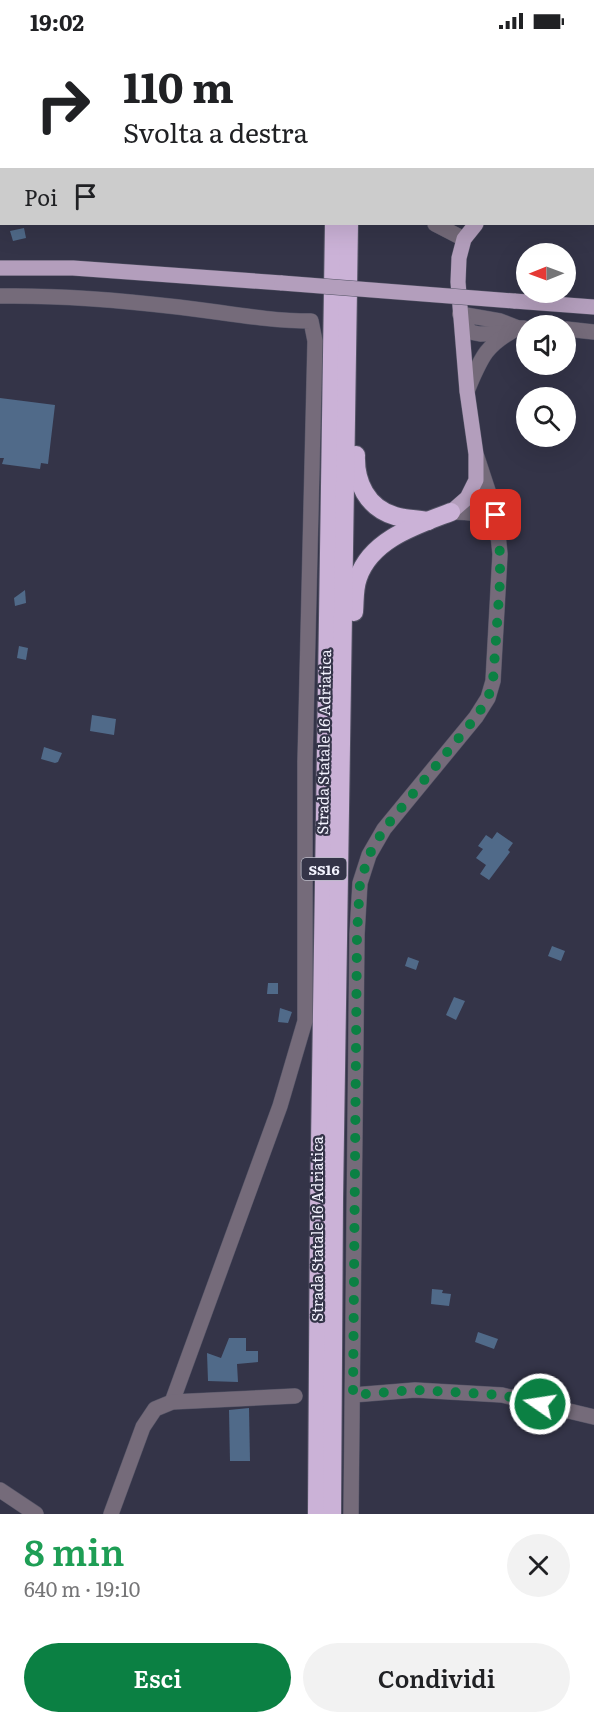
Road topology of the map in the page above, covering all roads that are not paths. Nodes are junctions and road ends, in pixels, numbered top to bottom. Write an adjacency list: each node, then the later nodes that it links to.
1 (334, 225): 29 (highway, Strada Statale 16 Adriatica / SS16)
2 (350, 225): 10 (highway, Strada Statale 16 Adriatica / SS16)
3 (437, 225): 5 (street)
4 (475, 225): 5 (main road)
5 (464, 239): 9 (main road)
6 (0, 268): 8 (main road, bridge)
7 (0, 296): 23 (street)
8 (594, 307)
9 (460, 314): 11 (street); 15 (main road)
10 (348, 328): 18 (highway); 20 (highway, Strada Statale 16 Adriatica / SS16)
11 (516, 329)
12 (576, 330): 14 (street)
13 (516, 331): 15 (street)
14 (594, 332)
15 (467, 391): 16 (main road)
16 (476, 454): 17 (main road); 19 (street)
17 (452, 512): 18 (highway); 19 (street)
18 (428, 520): 20 (highway)
19 (497, 536): 21 (street)
20 (341, 726): 30 (highway, Strada Statale 16 Adriatica / SS16)
21 (353, 1395): 24 (street); 31 (street)
22 (295, 1396): 23 (street)
23 (172, 1402): 28 (street)
24 (594, 1417)
25 (0, 1490): 26 (street)
26 (12, 1508): 27 (street)
27 (36, 1514)
28 (111, 1514)
29 (317, 1514)
30 (332, 1514)
31 (351, 1514)

